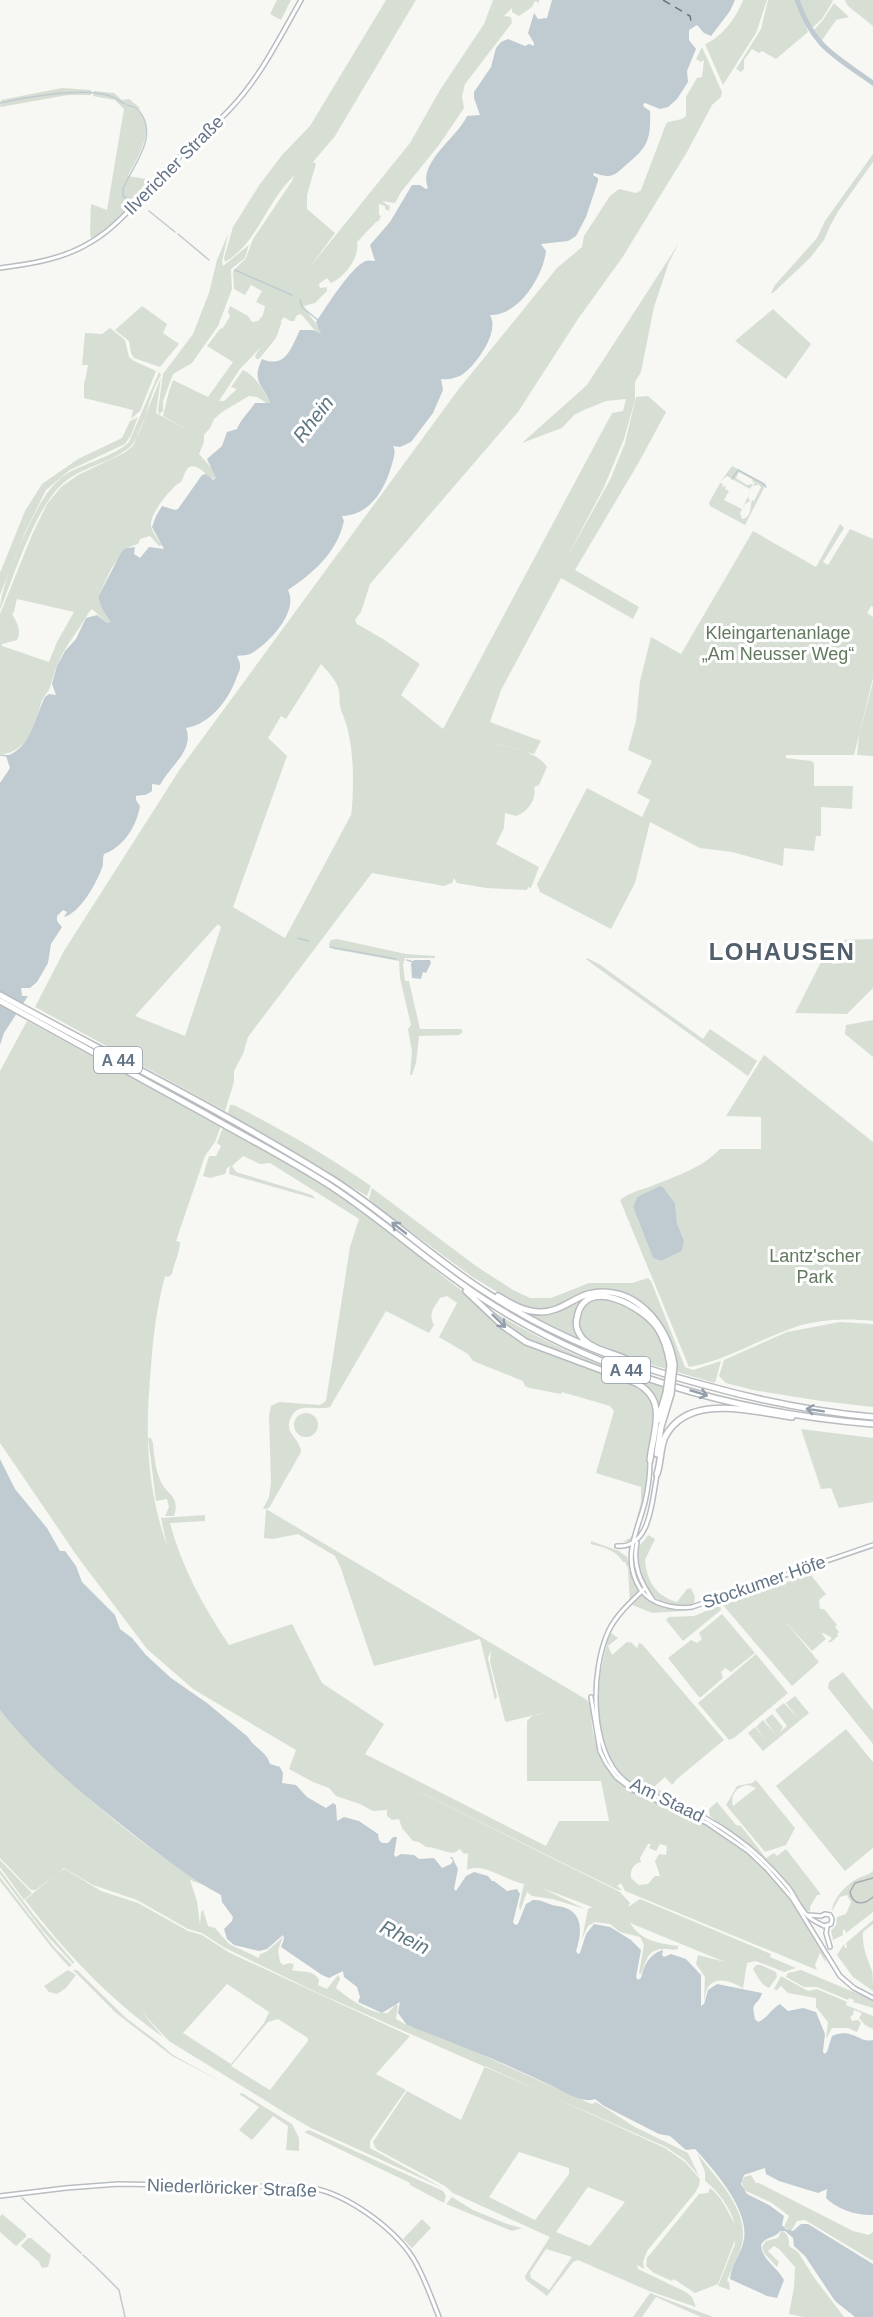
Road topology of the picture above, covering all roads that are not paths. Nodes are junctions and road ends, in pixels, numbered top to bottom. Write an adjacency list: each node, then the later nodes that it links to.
1 (301, 0): 2 (street, Ilvericher Straße)
2 (0, 268)
3 (0, 995): 5 (highway, A 44)
4 (0, 1001): 5 (highway, A 44)
5 (235, 1127): 6 (highway, A 44)
6 (369, 1209): 7 (highway, A 44); 8 (highway, A 44, one-way to 6)
7 (457, 1281): 12 (highway, A 44, one-way to 12); 15 (highway, one-way to 15)
8 (471, 1282): 9 (highway); 10 (highway, A 44)
9 (672, 1365): 10 (highway); 11 (highway, bridge)
10 (644, 1369): 13 (highway, A 44, one-way to 10)
11 (668, 1393): 15 (highway); 17 (highway)
12 (812, 1417): 14 (highway, A 44); 17 (highway)
13 (873, 1417)
14 (873, 1424)
15 (655, 1429): 16 (highway)
16 (650, 1460): 19 (street)
17 (657, 1474): 18 (street)
18 (637, 1541): 19 (street); 22 (street)
19 (632, 1545): 21 (street); 22 (street)
20 (873, 1545): 23 (street, Stockumer Höfe)
21 (617, 1546)
22 (641, 1592): 23 (street); 23 (street, Stockumer Höfe); 25 (street, Am Staad)
23 (654, 1600)
24 (591, 1697): 30 (street, Am Staad)
25 (807, 1915): 26 (street); 27 (street, Am Staad)
26 (821, 1916): 27 (street); 28 (street)
27 (820, 1922): 28 (street)
28 (825, 1926): 29 (street)
29 (830, 1947)
30 (873, 1998)
31 (0, 2196): 32 (street, Niederlöricker Straße)
32 (439, 2317)

